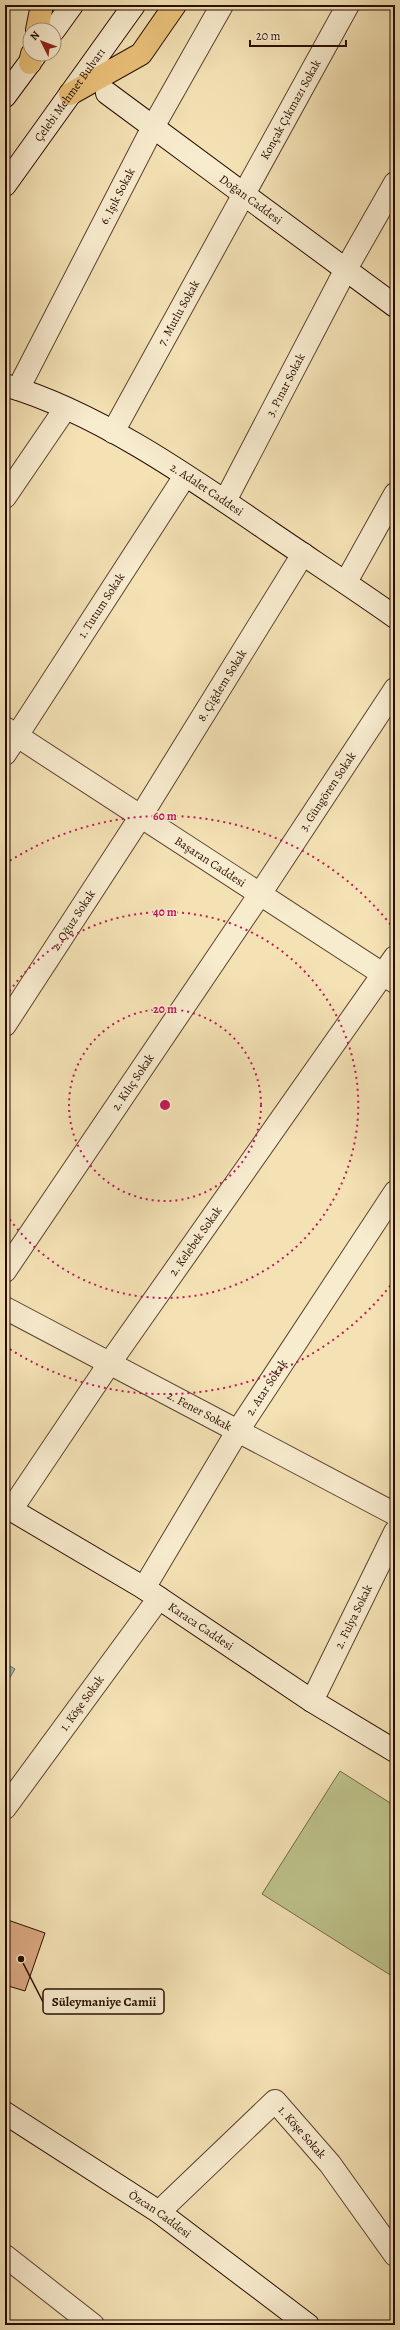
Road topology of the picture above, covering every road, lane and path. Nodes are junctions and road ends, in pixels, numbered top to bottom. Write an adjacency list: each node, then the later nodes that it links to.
1 (42, 5): 7 (highway)
2 (72, 5): 8 (street)
3 (134, 5): 11 (street, Çelebi Mehmet Bulvarı)
4 (175, 5): 11 (highway)
5 (222, 5): 13 (street, 6. Işık Sokak)
6 (348, 5): 16 (street, Konçak Çıkmazı Sokak)
7 (39, 22)
8 (60, 22)
9 (29, 62): 12 (street)
10 (107, 93): 13 (street, Doğan Caddesi)
11 (70, 94): 15 (street, Çelebi Mehmet Bulvarı)
12 (5, 96)
13 (153, 127): 16 (street, Doğan Caddesi); 19 (street, 6. Işık Sokak)
14 (395, 183): 17 (street, 3. Pınar Sokak)
15 (5, 185)
16 (244, 193): 17 (street, Doğan Caddesi); 21 (street, 7. Mutlu Sokak)
17 (346, 270): 18 (street, Doğan Caddesi); 25 (street, 3. Pınar Sokak)
18 (395, 306)
19 (12, 387): 20 (street, 2. Adalet Caddesi)
20 (65, 409): 21 (street, 2. Adalet Caddesi); 24 (street)
21 (113, 432): 22 (street, 2. Adalet Caddesi)
22 (185, 476): 25 (street, 2. Adalet Caddesi); 30 (street, 1. Tutum Sokak)
23 (395, 494): 27 (street)
24 (5, 497)
25 (225, 501): 26 (street, 2. Adalet Caddesi)
26 (303, 554): 27 (street, 2. Adalet Caddesi); 32 (street, 8. Çiğdem Sokak)
27 (346, 582): 28 (street, 2. Adalet Caddesi)
28 (395, 617)
29 (395, 689): 33 (street, 3. Güngören Sokak)
30 (11, 732): 31 (street, 1. Tutum Sokak); 32 (street, Başaran Caddesi)
31 (5, 754)
32 (141, 816): 33 (street, Başaran Caddesi); 35 (street, 2. Oğuz Sokak)
33 (260, 894): 34 (street, Başaran Caddesi); 37 (street, 2. Kılıç Sokak)
34 (391, 971): 39 (street, 2. Kelebek Sokak)
35 (5, 1025)
36 (395, 1192): 40 (street, 2. Atar Sokak)
37 (5, 1271)
38 (5, 1308): 39 (street, 2. Fener Sokak)
39 (109, 1364): 40 (street, 2. Fener Sokak); 41 (street, 2. Kelebek Sokak)
40 (237, 1432): 42 (street, 2. Fener Sokak); 44 (street, 2. Atar Sokak)
41 (8, 1508): 44 (street, Karaca Caddesi)
42 (395, 1514)
43 (395, 1532): 45 (street, 2. Fulya Sokak)
44 (152, 1593): 45 (street, Karaca Caddesi); 47 (street, 1. Köşe Sokak)
45 (312, 1701): 46 (street, Karaca Caddesi)
46 (395, 1751)
47 (5, 1808)
48 (5, 2113): 49 (street, Özcan Caddesi)
49 (159, 2212): 50 (street, 1. Köşe Sokak); 53 (street, Özcan Caddesi)
50 (395, 2255)
51 (5, 2256): 52 (street)
52 (94, 2325)
53 (308, 2325)

